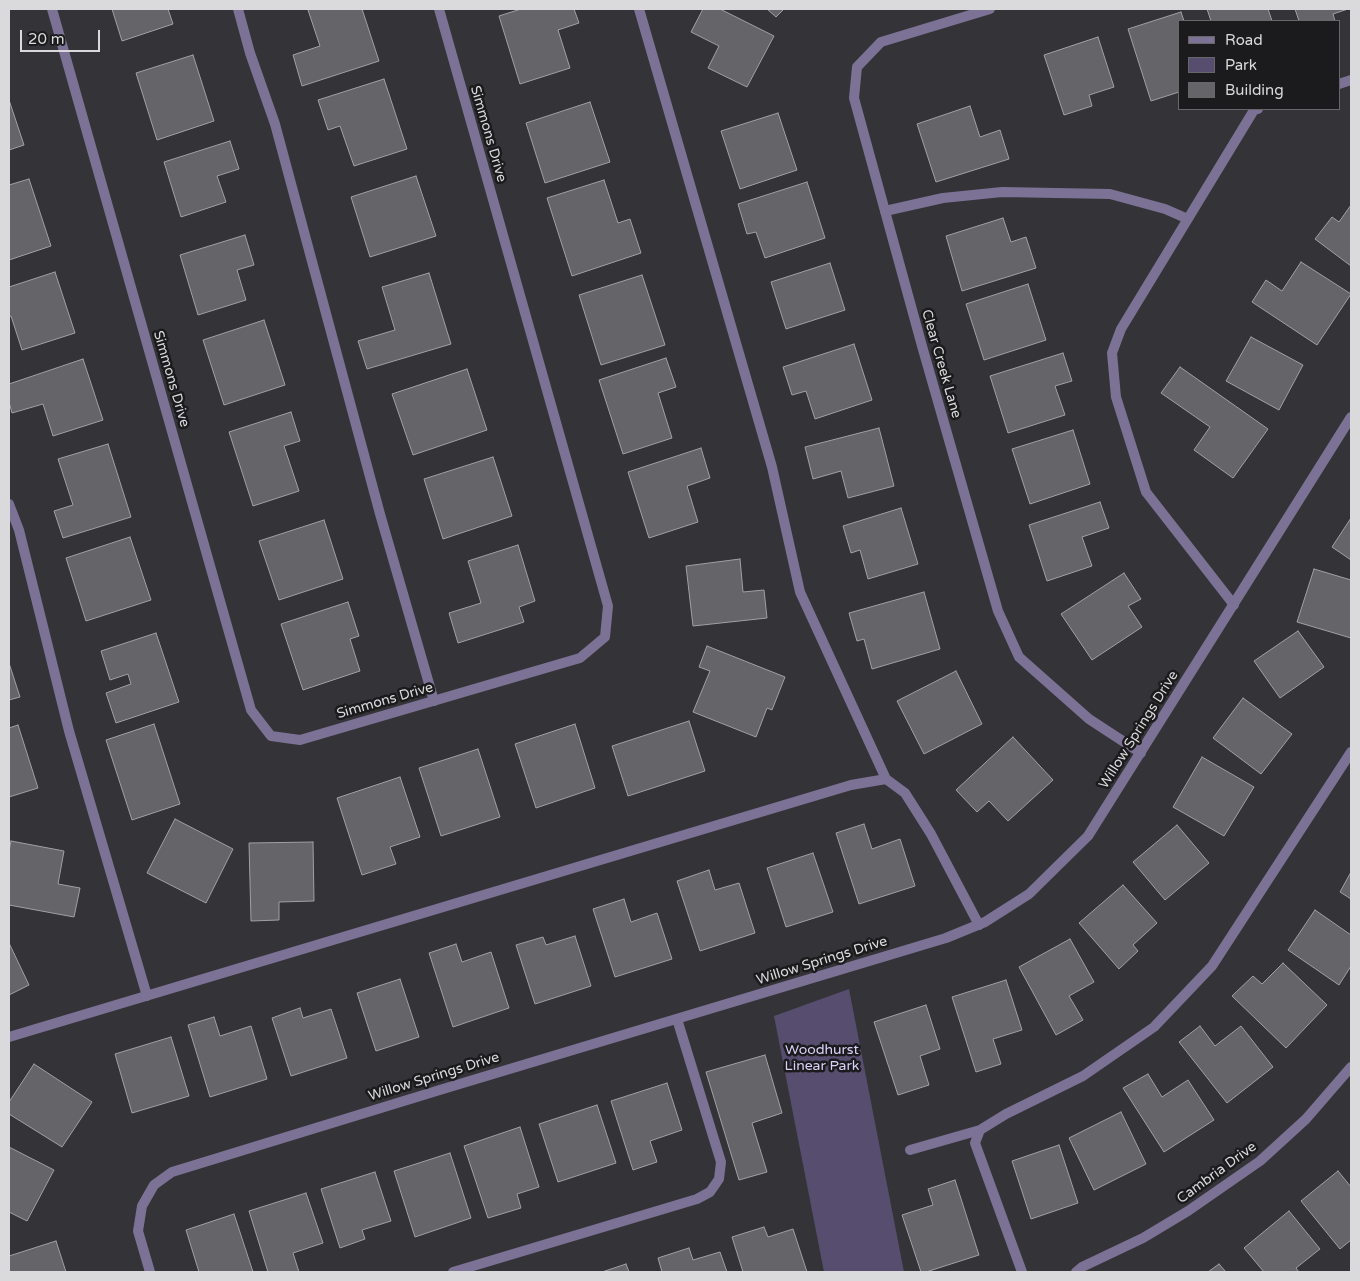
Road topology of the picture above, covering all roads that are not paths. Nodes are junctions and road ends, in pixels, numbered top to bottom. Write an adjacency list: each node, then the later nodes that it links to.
1 (52, 9): 12 (street, Simmons Drive)
2 (238, 9): 12 (street)
3 (439, 9): 12 (street, Simmons Drive)
4 (639, 9): 15 (street)
5 (990, 9): 7 (street, Clear Creek Lane)
6 (1254, 110): 8 (street)
7 (885, 211): 8 (street); 14 (street, Clear Creek Lane)
8 (1188, 219): 11 (street)
9 (1351, 417): 11 (street, Willow Springs Drive)
10 (9, 504): 17 (street)
11 (1234, 605): 14 (street, Willow Springs Drive)
12 (434, 701)
13 (1351, 752): 21 (street)
14 (1141, 753): 16 (street, Willow Springs Drive)
15 (886, 779): 16 (street); 17 (street)
16 (979, 925): 18 (street, Willow Springs Drive)
17 (147, 996): 19 (street)
18 (676, 1019): 23 (street, Willow Springs Drive); 24 (street)
19 (9, 1038)
20 (1351, 1068): 26 (street, Cambria Drive)
21 (980, 1130): 22 (street); 25 (street)
22 (910, 1150)
23 (150, 1272)
24 (453, 1272)
25 (1022, 1272)
26 (1076, 1272)

